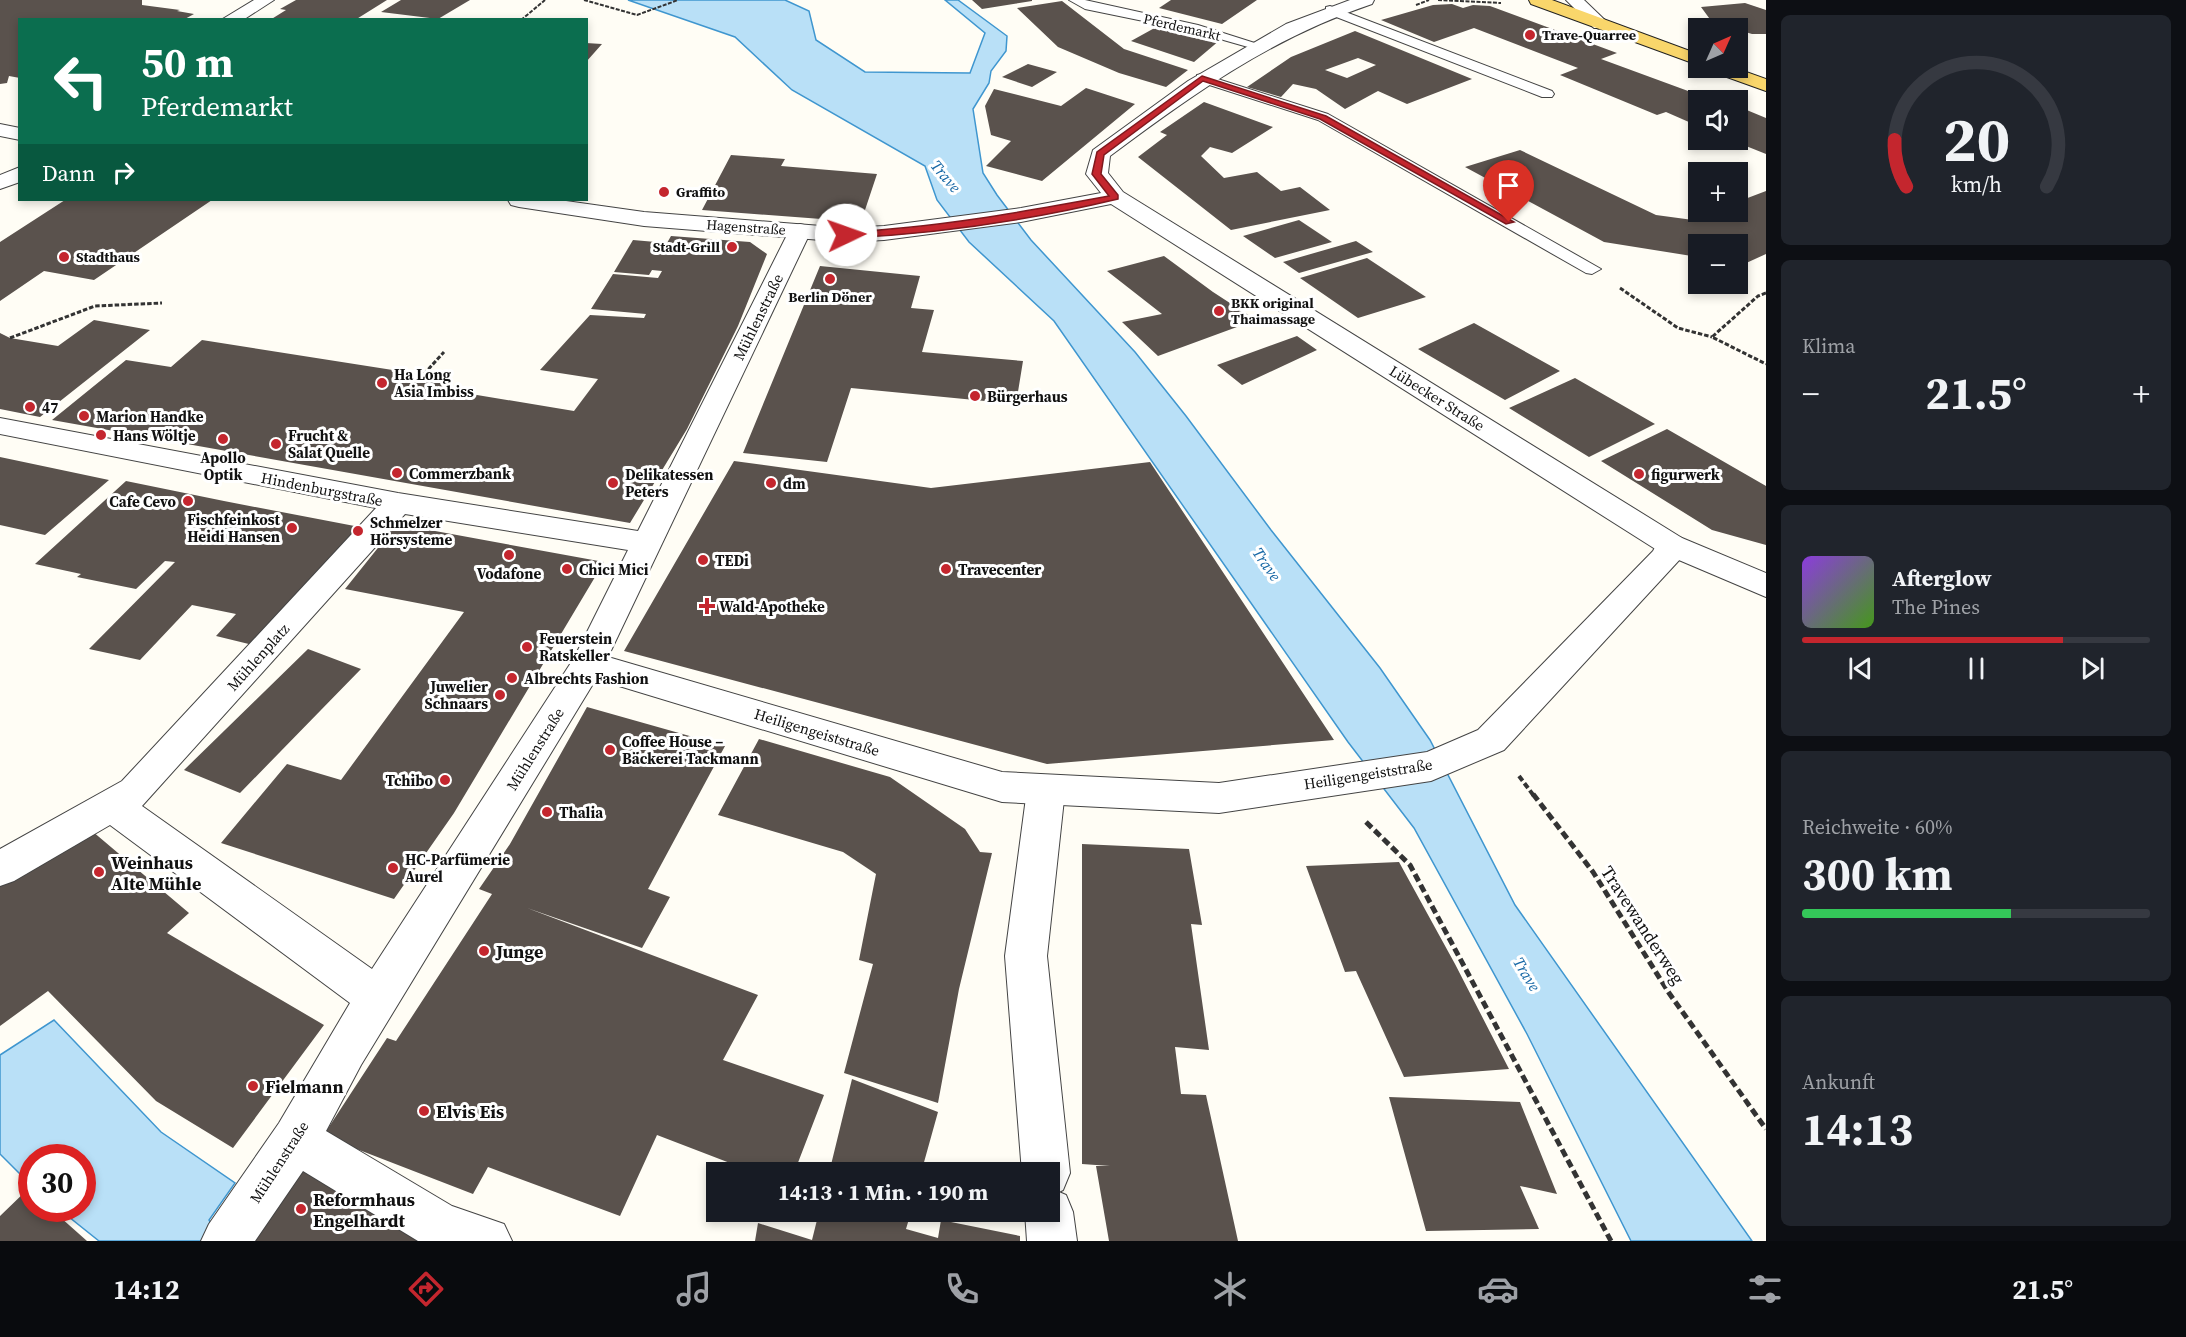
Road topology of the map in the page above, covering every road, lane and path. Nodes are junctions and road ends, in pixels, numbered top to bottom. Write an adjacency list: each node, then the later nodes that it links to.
1 (266, 0): 12 (street)
2 (545, 0): 13 (path)
3 (584, 0): 4 (path)
4 (678, 0)
5 (1075, 0): 15 (lane, Pferdemarkt)
6 (1366, 0): 11 (street, Pferdemarkt)
7 (1437, 0): 10 (path)
8 (1537, 0): 14 (main road)
9 (1574, 0): 14 (street)
10 (1510, 3)
11 (1330, 10): 15 (street, Pferdemarkt); 20 (lane)
12 (233, 18)
13 (523, 18)
14 (1600, 24): 16 (main road)
15 (1255, 45): 17 (street, Pferdemarkt)
16 (1688, 56)
17 (1202, 78): 23 (street, Pferdemarkt); 26 (lane)
18 (1747, 78): 19 (main road)
19 (1766, 85)
20 (1548, 94)
21 (18, 173): 22 (street)
22 (0, 183)
23 (1115, 197): 25 (street, Hagenstraße); 37 (street, Lübecker Straße)
24 (526, 201): 25 (street, Hagenstraße)
25 (800, 231): 36 (street, Mühlenstraße)
26 (1592, 269): 29 (path)
27 (1766, 292): 29 (path)
28 (162, 303): 30 (path)
29 (1712, 337): 32 (path)
30 (10, 338)
31 (444, 352): 33 (path)
32 (1766, 364)
33 (424, 374)
34 (0, 426): 35 (street, Hindenburgstraße)
35 (398, 503): 36 (street, Hindenburgstraße); 42 (street, Mühlenplatz)
36 (646, 543): 39 (street, Mühlenstraße)
37 (1671, 545): 38 (street, Lübecker Straße); 40 (street, Heiligengeiststraße)
38 (1766, 586)
39 (588, 664): 41 (street, Heiligengeiststraße); 45 (street, Mühlenstraße)
40 (1491, 740): 41 (street, Heiligengeiststraße); 46 (path, Travewanderweg)
41 (1047, 790): 48 (street)
42 (99, 814): 44 (street, Mühlenplatz); 45 (street)
43 (1410, 865): 53 (path)
44 (0, 868)
45 (378, 998): 47 (street, Mühlenstraße)
46 (1766, 1129)
47 (296, 1140): 50 (street, Mühlenstraße); 51 (street)
48 (1045, 1162)
49 (1050, 1222): 52 (street)
50 (226, 1240)
51 (487, 1241)
52 (1052, 1241)
53 (1611, 1241)

